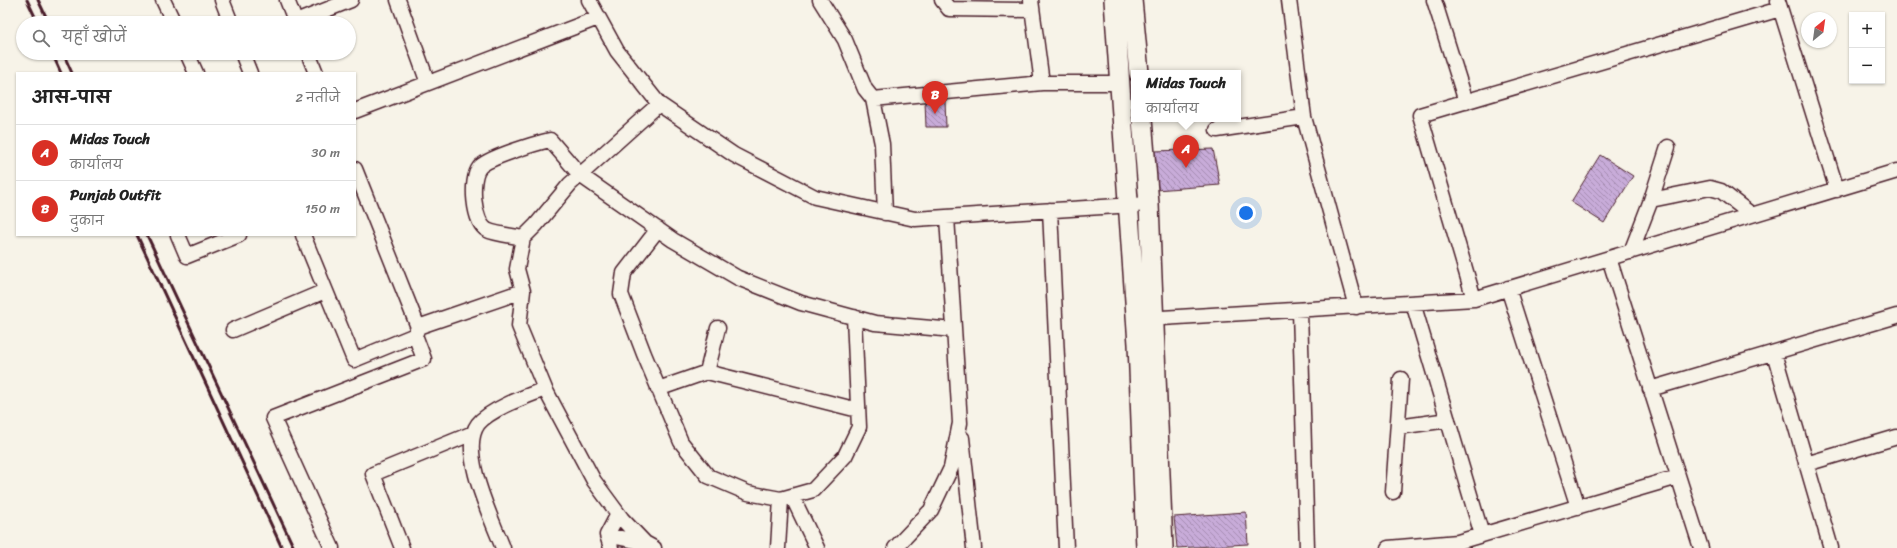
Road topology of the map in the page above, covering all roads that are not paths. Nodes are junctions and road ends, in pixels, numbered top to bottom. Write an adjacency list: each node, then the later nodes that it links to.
1 (163, 0): 15 (street)
2 (222, 0): 16 (street)
3 (287, 0): 17 (street)
4 (351, 0): 18 (street)
5 (398, 0): 27 (street)
6 (589, 0): 19 (street)
7 (820, 0): 30 (street)
8 (942, 0): 14 (street)
9 (1114, 0): 29 (main road)
10 (1132, 0): 23 (main road)
11 (1289, 0): 34 (street)
12 (1434, 0): 31 (street)
13 (1779, 4): 31 (street); 41 (street)
14 (1031, 5): 28 (street)
15 (171, 16)
16 (228, 16)
17 (294, 16)
18 (311, 16)
19 (598, 18): 27 (street); 32 (street)
20 (190, 60): 24 (street)
21 (245, 60): 25 (street)
22 (311, 60): 26 (street)
23 (1138, 70)
24 (196, 72)
25 (250, 72)
26 (316, 72)
27 (428, 83): 33 (street)
28 (1042, 83): 29 (street); 30 (street)
29 (1120, 83): 44 (main road)
30 (873, 99): 46 (street)
31 (1466, 102): 59 (street)
32 (659, 104): 40 (street); 46 (street)
33 (356, 111)
34 (1304, 117): 36 (street); 61 (street)
35 (1142, 122): 43 (main road)
36 (1217, 130)
37 (1668, 147): 42 (street)
38 (1897, 171): 41 (street)
39 (356, 172): 69 (street)
40 (580, 175): 49 (street); 53 (street); 53 (street)
41 (1837, 190): 47 (street)
42 (1651, 200): 47 (street); 54 (street)
43 (1149, 204): 44 (street); 65 (main road)
44 (1128, 205): 45 (street); 65 (main road)
45 (1050, 210): 48 (street); 99 (street)
46 (885, 213): 48 (street)
47 (1752, 215): 54 (street)
48 (947, 217): 68 (street)
49 (658, 229): 64 (street); 74 (street)
50 (178, 236): 51 (street)
51 (237, 236)
52 (303, 236): 57 (street)
53 (523, 238): 58 (street)
54 (1631, 252): 55 (street)
55 (1609, 258): 56 (street); 75 (street)
56 (1508, 288): 59 (street); 86 (street)
57 (325, 291): 67 (street); 69 (street)
58 (523, 292): 69 (street); 73 (street)
59 (1474, 298): 60 (street)
60 (1414, 303): 61 (street); 77 (street)
61 (1356, 307): 62 (street)
62 (1300, 311): 65 (street); 102 (street)
63 (1897, 316): 70 (street)
64 (854, 317): 68 (street); 76 (street)
65 (1145, 319): 100 (main road); 101 (main road)
66 (718, 328): 71 (street)
67 (233, 330)
68 (954, 330): 78 (street)
69 (416, 331): 92 (street)
70 (1774, 352): 75 (street); 82 (street)
71 (707, 372): 74 (street); 76 (street)
72 (1402, 379): 79 (street)
73 (545, 389): 80 (street); 87 (street)
74 (658, 389): 85 (street)
75 (1650, 389): 83 (street)
76 (858, 410): 85 (street)
77 (1448, 420): 79 (street); 88 (street)
78 (960, 423): 97 (street); 98 (street)
79 (1398, 427): 84 (street)
80 (473, 433): 93 (street); 94 (street)
81 (1897, 437): 82 (street)
82 (1806, 464): 105 (street)
83 (1678, 477): 86 (street); 104 (street)
84 (1393, 492)
85 (786, 497): 95 (street); 96 (street)
86 (1578, 507): 88 (street)
87 (618, 514): 89 (street); 90 (street)
88 (1482, 535): 91 (street)
89 (609, 542): 90 (street)
90 (650, 545)
91 (1459, 545): 103 (street)
92 (332, 548)
93 (402, 548)
94 (503, 548)
95 (778, 548)
96 (817, 548)
97 (895, 548)
98 (974, 548)
99 (1066, 548)
100 (1146, 548)
101 (1163, 548)
102 (1307, 548)
103 (1388, 548)
104 (1701, 548)
105 (1831, 548)

